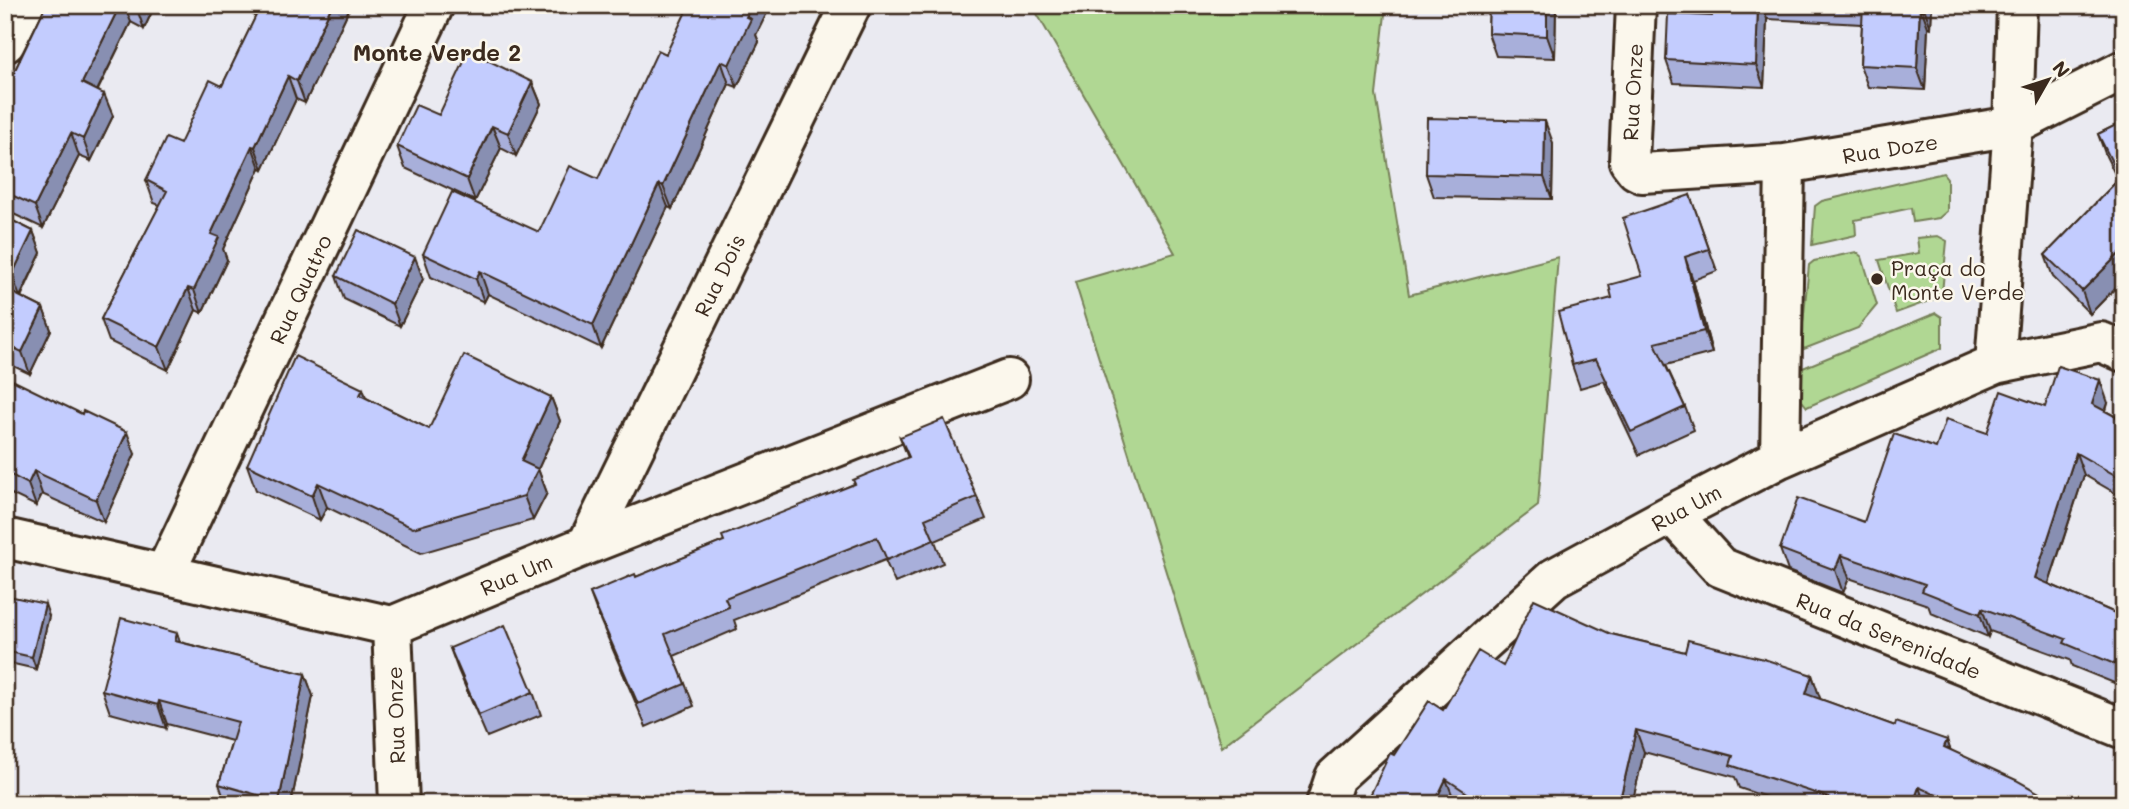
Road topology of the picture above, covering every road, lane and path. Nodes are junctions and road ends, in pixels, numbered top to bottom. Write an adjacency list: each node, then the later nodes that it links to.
1 (24, 5): 6 (street)
2 (434, 5): 18 (street, Rua Quatro)
3 (851, 5): 17 (street, Rua Dois)
4 (1636, 5): 10 (street, Rua Onze)
5 (2017, 5): 8 (street)
6 (5, 43)
7 (2124, 70): 8 (street, Rua Doze)
8 (2013, 126): 9 (street, Rua Doze); 12 (street)
9 (1785, 164): 10 (street, Rua Doze); 14 (street)
10 (1642, 173)
11 (2124, 352): 12 (street, Rua Um)
12 (1994, 364): 14 (street, Rua Um)
13 (1009, 379): 17 (street, Rua Um)
14 (1780, 458): 15 (street, Rua Um)
15 (1672, 513): 20 (street, Rua da Serenidade); 22 (street, Rua Um)
16 (5, 538): 18 (street)
17 (587, 545): 19 (street, Rua Um)
18 (165, 573): 19 (street)
19 (392, 626): 21 (street, Rua Onze)
20 (2124, 729)
21 (399, 804)
22 (1326, 804)

